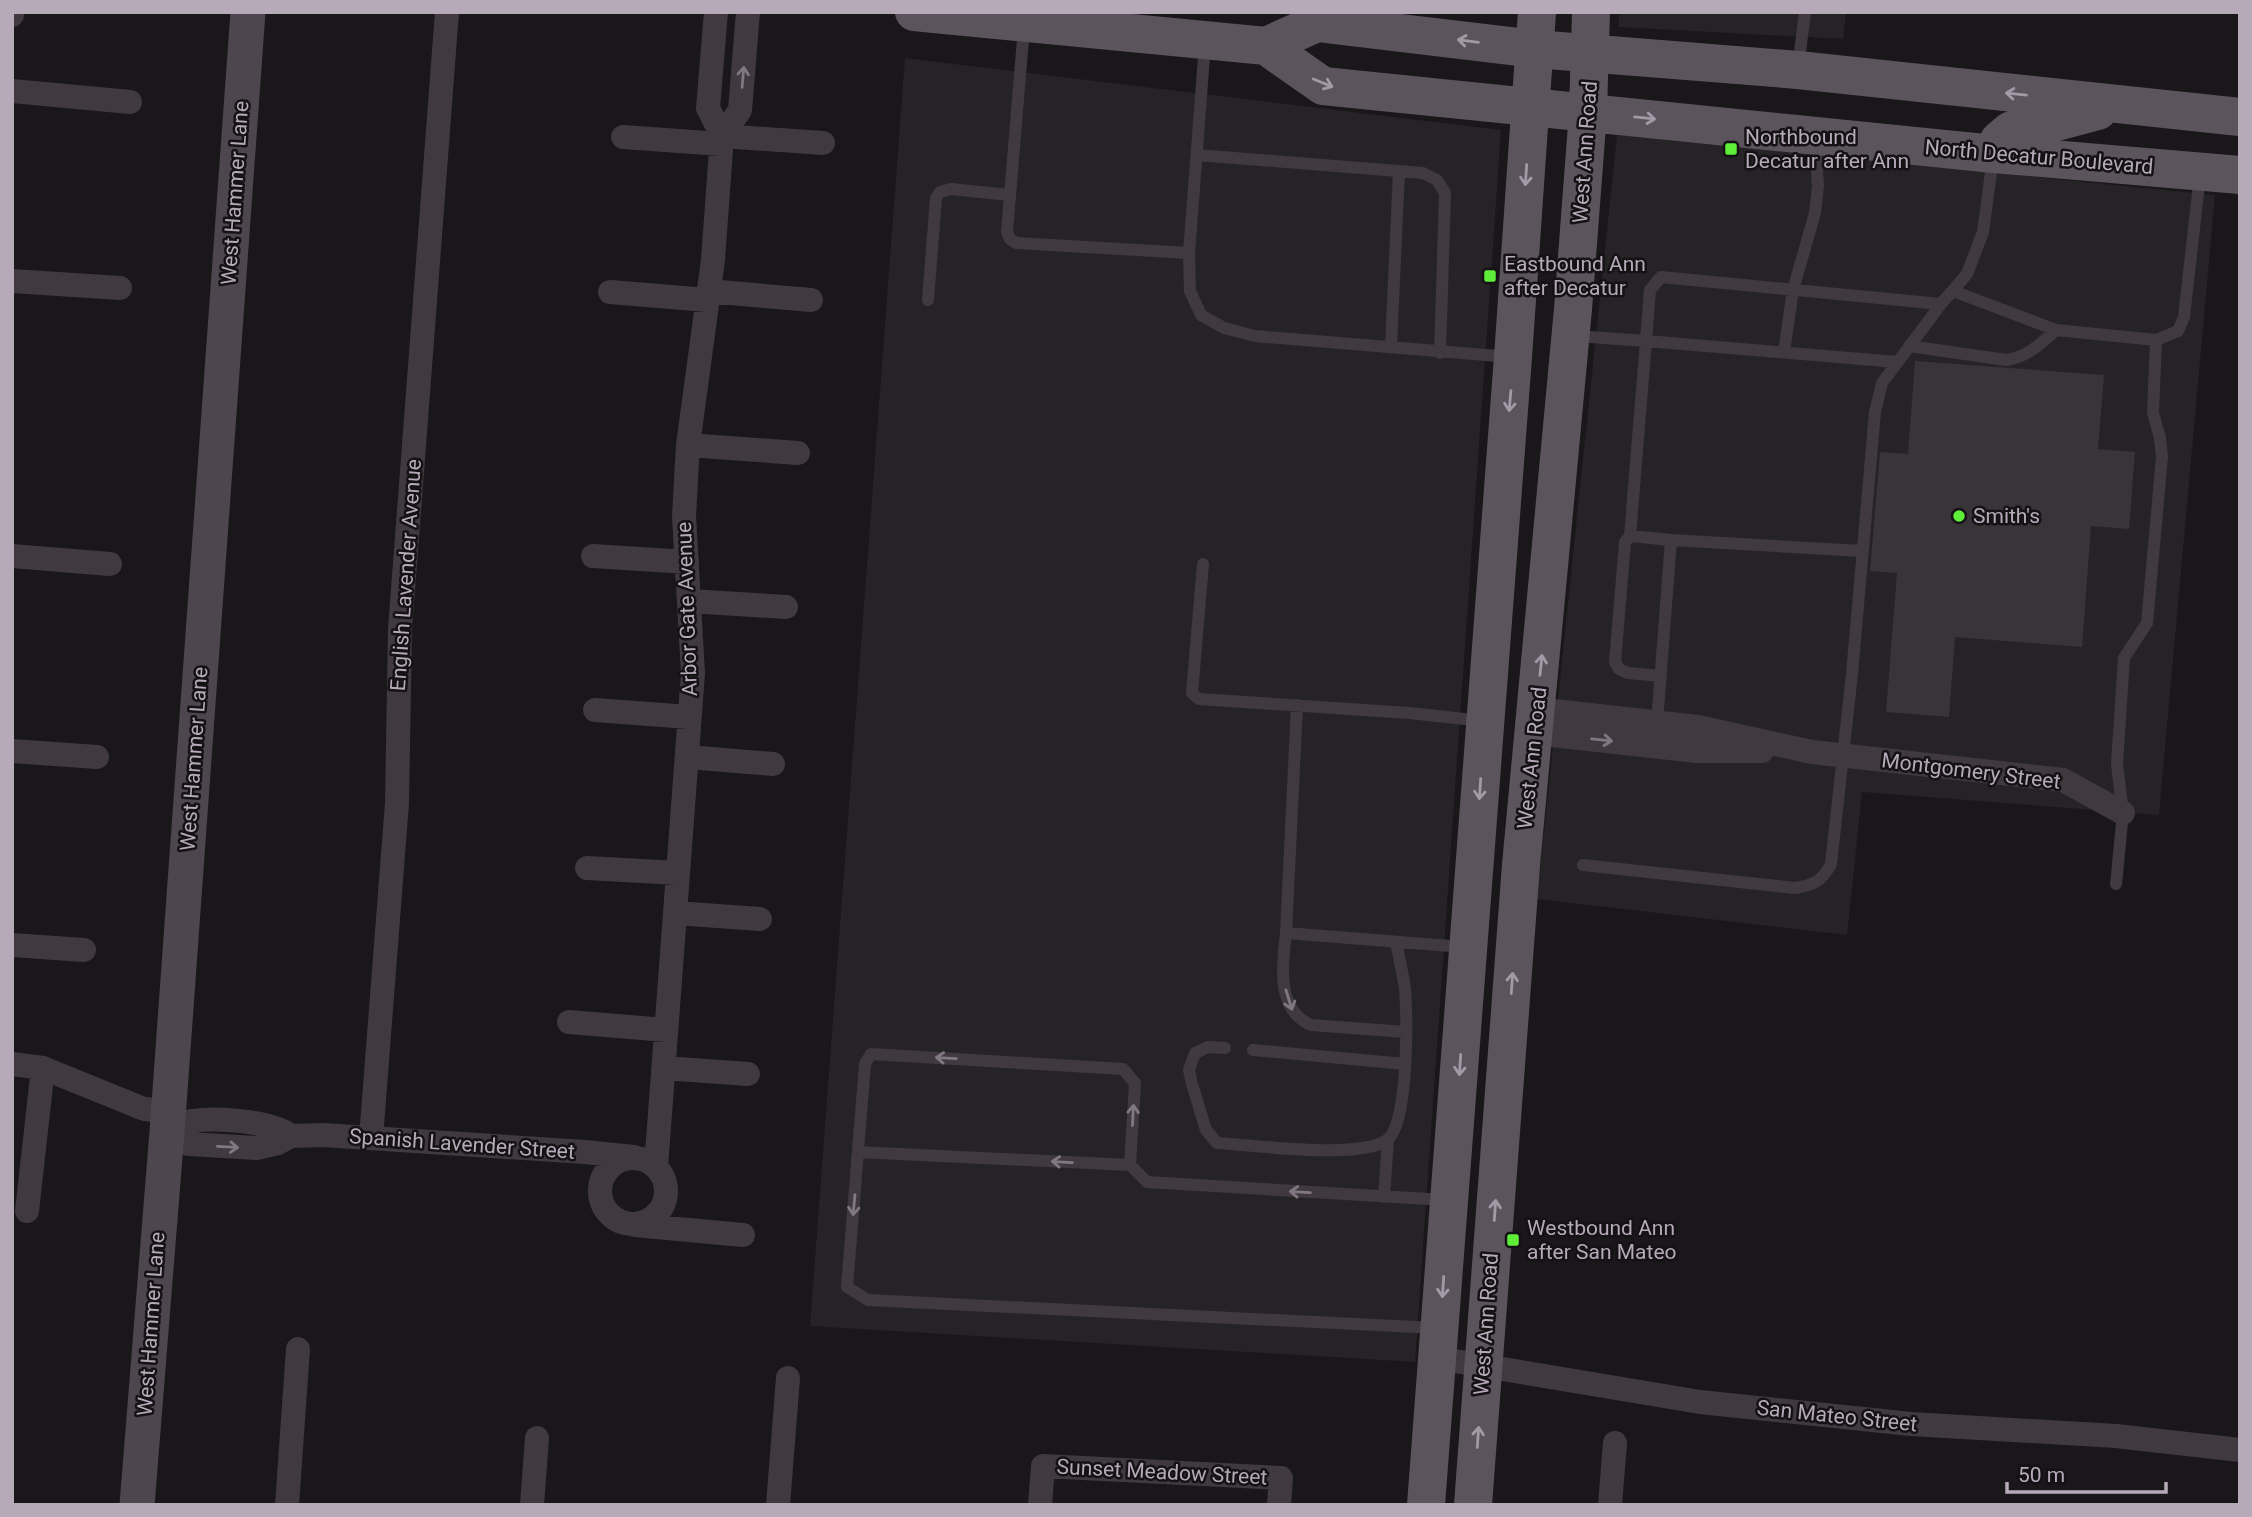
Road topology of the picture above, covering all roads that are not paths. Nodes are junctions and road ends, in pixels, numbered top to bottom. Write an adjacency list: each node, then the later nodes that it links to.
1 (248, 12): 99 (street, West Hammer Lane)
2 (447, 12): 100 (street, English Lavender Avenue)
3 (716, 12): 22 (street, Arbor Gate Avenue)
4 (748, 12): 22 (street, Arbor Gate Avenue, one-way to 4)
5 (914, 12): 8 (main road, North Decatur Boulevard)
6 (1591, 12): 12 (main road, West Ann Road)
7 (1805, 12): 13 (lane)
8 (1024, 23): 10 (main road, North Decatur Boulevard); 29 (lane)
9 (1536, 31): 11 (main road, North Decatur Boulevard, one-way to 11); 12 (main road, North Decatur Boulevard); 17 (main road)
10 (1205, 40): 11 (main road, North Decatur Boulevard); 25 (lane)
11 (1266, 46): 17 (main road, North Decatur Boulevard, one-way to 17)
12 (1591, 54): 13 (main road, North Decatur Boulevard); 18 (main road, West Ann Road)
13 (1798, 70): 16 (main road, North Decatur Boulevard, one-way to 13)
14 (12, 91): 15 (street)
15 (130, 102)
16 (2120, 104): 19 (main road, North Decatur Boulevard); 24 (main road)
17 (1531, 106): 18 (main road, North Decatur Boulevard); 48 (main road, one-way to 48)
18 (1588, 112): 20 (main road, North Decatur Boulevard, one-way to 20); 41 (main road, West Ann Road)
19 (2223, 115): 27 (main road)
20 (1815, 136): 24 (main road, North Decatur Boulevard); 33 (lane)
21 (623, 137): 22 (street)
22 (721, 140): 23 (street); 36 (street, Arbor Gate Avenue)
23 (823, 143)
24 (1994, 154): 27 (main road, North Decatur Boulevard); 34 (lane)
25 (1196, 155): 26 (lane); 30 (lane)
26 (1399, 171): 44 (lane); 46 (lane)
27 (2201, 171): 28 (main road, North Decatur Boulevard); 42 (lane)
28 (2240, 175)
29 (1009, 195): 30 (lane); 38 (lane)
30 (1189, 253): 44 (lane)
31 (12, 281): 32 (street)
32 (120, 288)
33 (1793, 290): 39 (lane); 43 (lane); 47 (lane)
34 (1952, 291): 39 (lane); 40 (lane)
35 (610, 292): 36 (street)
36 (708, 296): 37 (street); 50 (street, Arbor Gate Avenue)
37 (811, 300)
38 (928, 300)
39 (1941, 304): 45 (lane)
40 (2056, 330): 42 (lane); 45 (lane)
41 (1571, 335): 43 (lane); 68 (main road, West Ann Road, one-way to 41)
42 (2156, 340): 76 (lane)
43 (1646, 341): 47 (lane); 52 (lane)
44 (1391, 346): 46 (lane)
45 (1909, 346): 49 (lane)
46 (1440, 352): 48 (lane)
47 (1784, 352): 49 (lane)
48 (1513, 357): 55 (main road, one-way to 55)
49 (1898, 362): 54 (lane)
50 (688, 445): 51 (street); 58 (street, Arbor Gate Avenue)
51 (798, 453)
52 (1630, 536): 53 (lane); 63 (lane)
53 (1671, 540): 54 (lane); 63 (lane)
54 (1862, 551): 72 (lane)
55 (1497, 554): 67 (main road); 68 (main road)
56 (12, 556): 59 (street)
57 (593, 556): 58 (street)
58 (687, 562): 61 (street, Arbor Gate Avenue)
59 (110, 564)
60 (1203, 564): 64 (lane)
61 (689, 601): 62 (street); 66 (street, Arbor Gate Avenue)
62 (786, 607)
63 (1661, 676): 69 (lane)
64 (1297, 705): 67 (lane); 84 (lane)
65 (595, 710): 66 (street)
66 (690, 717): 74 (street, Arbor Gate Avenue)
67 (1486, 721): 77 (main road); 87 (main road, one-way to 87)
68 (1535, 721): 69 (street, Montgomery Street); 71 (street, Montgomery Street, one-way to 71); 77 (main road, West Ann Road)
69 (1657, 722): 71 (street, Montgomery Street)
70 (12, 751): 73 (street)
71 (1812, 751): 72 (street, Montgomery Street)
72 (1843, 755): 76 (street, Montgomery Street); 78 (lane)
73 (97, 757)
74 (687, 757): 75 (street); 80 (street, Arbor Gate Avenue)
75 (773, 764)
76 (2123, 813): 81 (lane)
77 (1521, 865): 113 (main road, West Ann Road, one-way to 77)
78 (1583, 865)
79 (587, 868): 80 (street)
80 (678, 873): 82 (street, Arbor Gate Avenue)
81 (2116, 884)
82 (675, 913): 83 (street); 90 (street, Arbor Gate Avenue)
83 (760, 919)
84 (1286, 933): 85 (lane); 91 (lane, one-way to 91)
85 (1396, 942): 87 (lane); 91 (lane)
86 (12, 945): 88 (street)
87 (1469, 948): 107 (main road, one-way to 107)
88 (84, 950)
89 (569, 1022): 90 (street)
90 (666, 1030): 97 (street, Arbor Gate Avenue)
91 (1406, 1032): 95 (lane)
92 (1226, 1048): 101 (lane)
93 (1253, 1050): 95 (lane)
94 (12, 1064): 96 (street)
95 (1405, 1064): 101 (lane)
96 (43, 1068): 99 (street); 108 (street)
97 (664, 1068): 98 (street); 105 (street, Arbor Gate Avenue)
98 (748, 1074)
99 (168, 1121): 100 (street, Spanish Lavender Street); 118 (street, West Hammer Lane)
100 (371, 1138): 103 (street, Spanish Lavender Street)
101 (1388, 1140): 106 (lane)
102 (858, 1153): 104 (lane, one-way to 102); 104 (lane, one-way to 102); 111 (lane, one-way to 111)
103 (634, 1157): 105 (street); 109 (street)
104 (1130, 1165): 106 (lane, one-way to 104)
105 (656, 1167): 109 (street)
106 (1384, 1197): 107 (lane)
107 (1449, 1201): 111 (main road, one-way to 111)
108 (27, 1211)
109 (631, 1225): 110 (street)
110 (743, 1235)
111 (1438, 1343): 113 (street, San Mateo Street); 124 (main road)
112 (298, 1349): 119 (street)
113 (1483, 1365): 117 (street, San Mateo Street); 125 (main road, West Ann Road, one-way to 113)
114 (788, 1378): 121 (street)
115 (537, 1438): 120 (street)
116 (1615, 1443): 126 (street)
117 (2240, 1450)
118 (137, 1505)
119 (287, 1505)
120 (532, 1505)
121 (778, 1505)
122 (1040, 1505): 123 (street, Sunset Meadow Street)
123 (1279, 1505)
124 (1426, 1505)
125 (1473, 1505)
126 (1609, 1505)

